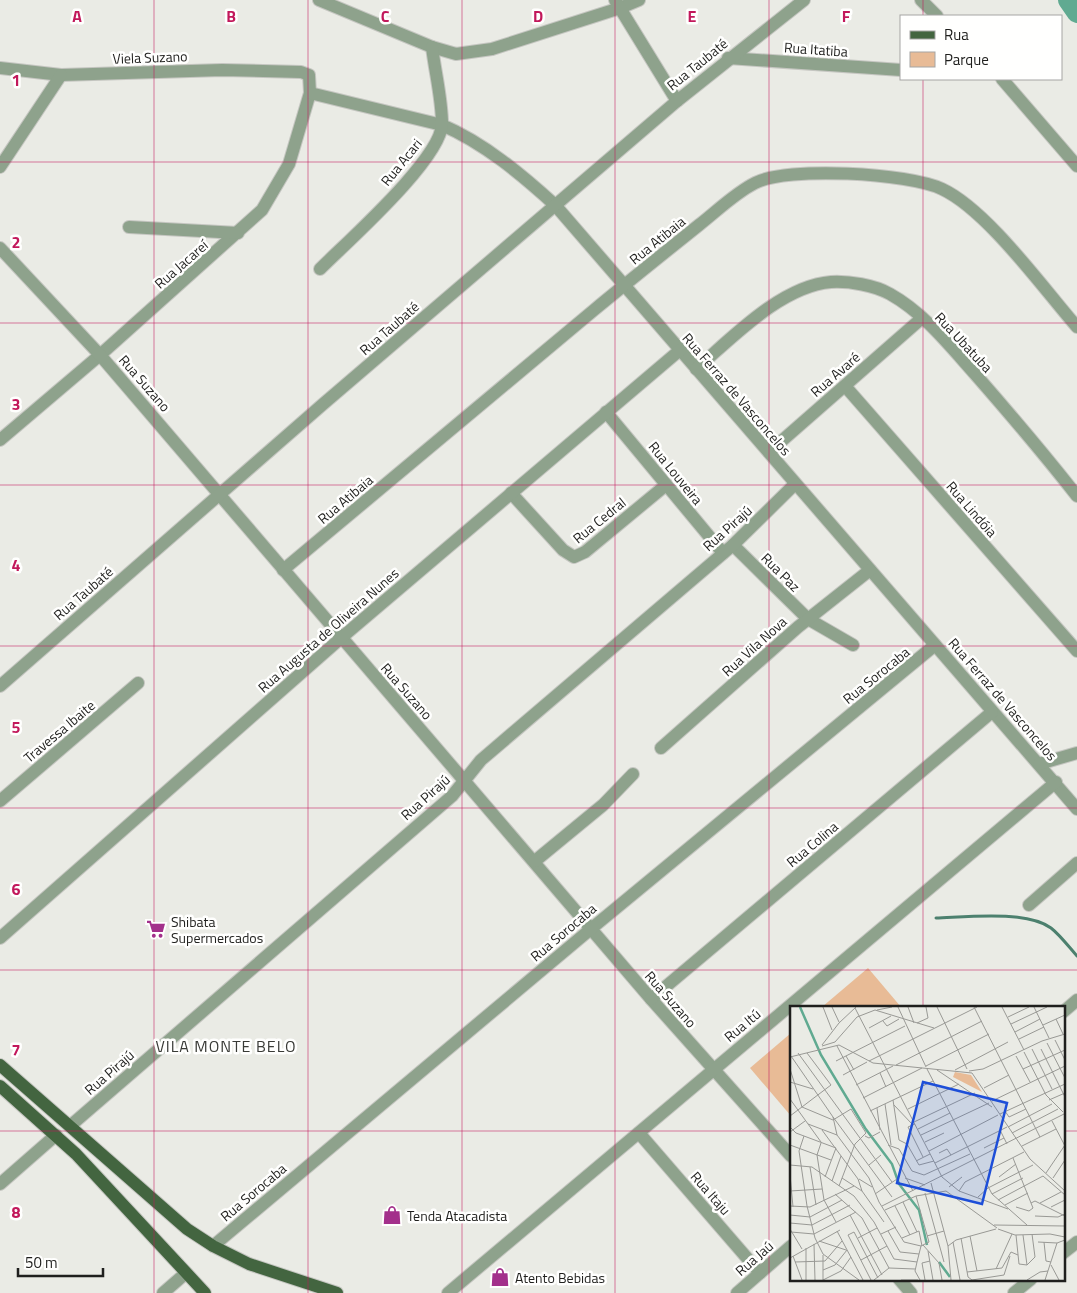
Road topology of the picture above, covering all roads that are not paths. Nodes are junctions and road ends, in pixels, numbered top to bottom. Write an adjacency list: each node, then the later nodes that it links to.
1 (319, 0): 7 (street)
2 (638, 0): 5 (street)
3 (804, 0): 8 (street, Rua Taubaté)
4 (921, 0): 6 (street)
5 (618, 4): 7 (street); 14 (street)
6 (937, 15)
7 (432, 48): 15 (street)
8 (728, 58): 10 (street, Rua Itatiba); 14 (street, Rua Taubaté)
9 (0, 68): 11 (street, Viela Suzano)
10 (900, 70)
11 (60, 75): 13 (street, Viela Suzano); 17 (street)
12 (1003, 80): 16 (street)
13 (310, 93): 15 (street, Rua Ferraz de Vasconcelos); 20 (street, Rua Jacareí)
14 (677, 100): 18 (street, Rua Taubaté)
15 (442, 125): 18 (street, Rua Ferraz de Vasconcelos); 22 (street, Rua Acari)
16 (1077, 166)
17 (0, 167)
18 (555, 205): 23 (street, Rua Ferraz de Vasconcelos); 36 (street, Rua Taubaté)
19 (129, 227): 20 (street)
20 (238, 233): 27 (street, Rua Jacareí)
21 (0, 248): 27 (street, Rua Suzano)
22 (320, 269)
23 (624, 286): 25 (street, Rua Atibaia); 26 (street, Rua Ferraz de Vasconcelos); 40 (street, Rua Atibaia)
24 (922, 318): 28 (street, Rua Ubatuba); 29 (street, Rua Avaré); 37 (street, Rua Ubatuba)
25 (1077, 327)
26 (680, 350): 28 (street, Rua Ferraz de Vasconcelos); 30 (street, Rua Augusta de Oliveira Nunes)
27 (100, 355): 31 (street, Rua Jacareí); 36 (street, Rua Suzano)
28 (696, 369): 32 (street, Rua Ferraz de Vasconcelos)
29 (845, 386): 32 (street, Rua Avaré); 46 (street, Rua Lindóia)
30 (606, 412): 34 (street, Rua Louveira); 35 (street, Rua Augusta de Oliveira Nunes)
31 (0, 440)
32 (769, 452): 33 (street, Rua Ferraz de Vasconcelos)
33 (796, 484): 38 (street, Rua Pirajú); 41 (street, Rua Ferraz de Vasconcelos)
34 (666, 485): 35 (street, Rua Cedral); 39 (street, Rua Louveira)
35 (511, 493): 43 (street, Rua Augusta de Oliveira Nunes)
36 (220, 494): 40 (street, Rua Suzano); 48 (street, Rua Taubaté)
37 (1077, 496)
38 (733, 545): 39 (street, Rua Pirajú); 42 (street, Rua Paz)
39 (723, 553): 54 (street, Rua Pirajú)
40 (284, 570): 43 (street, Rua Suzano)
41 (870, 570): 42 (street, Rua Vila Nova); 45 (street, Rua Ferraz de Vasconcelos)
42 (808, 620): 44 (street, Rua Paz); 50 (street, Rua Vila Nova)
43 (341, 638): 54 (street, Rua Suzano); 62 (street, Rua Augusta de Oliveira Nunes)
44 (853, 645)
45 (935, 645): 49 (street, Rua Ferraz de Vasconcelos); 61 (street, Rua Sorocaba)
46 (1077, 651)
47 (138, 683): 56 (street, Travessa Ibaite)
48 (0, 686)
49 (992, 712): 52 (street, Rua Ferraz de Vasconcelos); 63 (street, Rua Colina)
50 (661, 748)
51 (1076, 754): 52 (street)
52 (1039, 764): 55 (street, Rua Ferraz de Vasconcelos)
53 (633, 774): 58 (street)
54 (465, 780): 58 (street, Rua Suzano); 69 (street, Rua Pirajú)
55 (1056, 782): 57 (street, Rua Ferraz de Vasconcelos); 67 (street, Rua Itú)
56 (0, 801)
57 (1077, 809)
58 (535, 861): 61 (street, Rua Suzano)
59 (1077, 863): 60 (street)
60 (1029, 904)
61 (592, 928): 63 (street, Rua Suzano); 75 (street, Rua Sorocaba)
62 (0, 938)
63 (651, 999): 67 (street, Rua Suzano)
64 (1077, 1000): 65 (street)
65 (1064, 1011)
66 (0, 1064): 69 (main road)
67 (713, 1069): 70 (street, Rua Itú); 72 (street, Rua Suzano)
68 (0, 1086): 71 (main road)
69 (70, 1126): 75 (main road)
70 (639, 1133): 78 (street, Rua Itaju); 85 (street, Rua Itú)
71 (56, 1135): 73 (street); 79 (main road)
72 (790, 1155)
73 (0, 1184)
74 (1077, 1242): 77 (street)
75 (213, 1246): 84 (main road)
76 (790, 1247): 78 (street, Rua Jaú)
77 (1064, 1252)
78 (760, 1273): 86 (street, Rua Jaú)
79 (186, 1274): 82 (street); 83 (main road)
80 (900, 1280): 87 (street)
81 (1030, 1280): 88 (street)
82 (163, 1293)
83 (205, 1293)
84 (337, 1293)
85 (448, 1293)
86 (737, 1293)
87 (911, 1293)
88 (1014, 1293)

